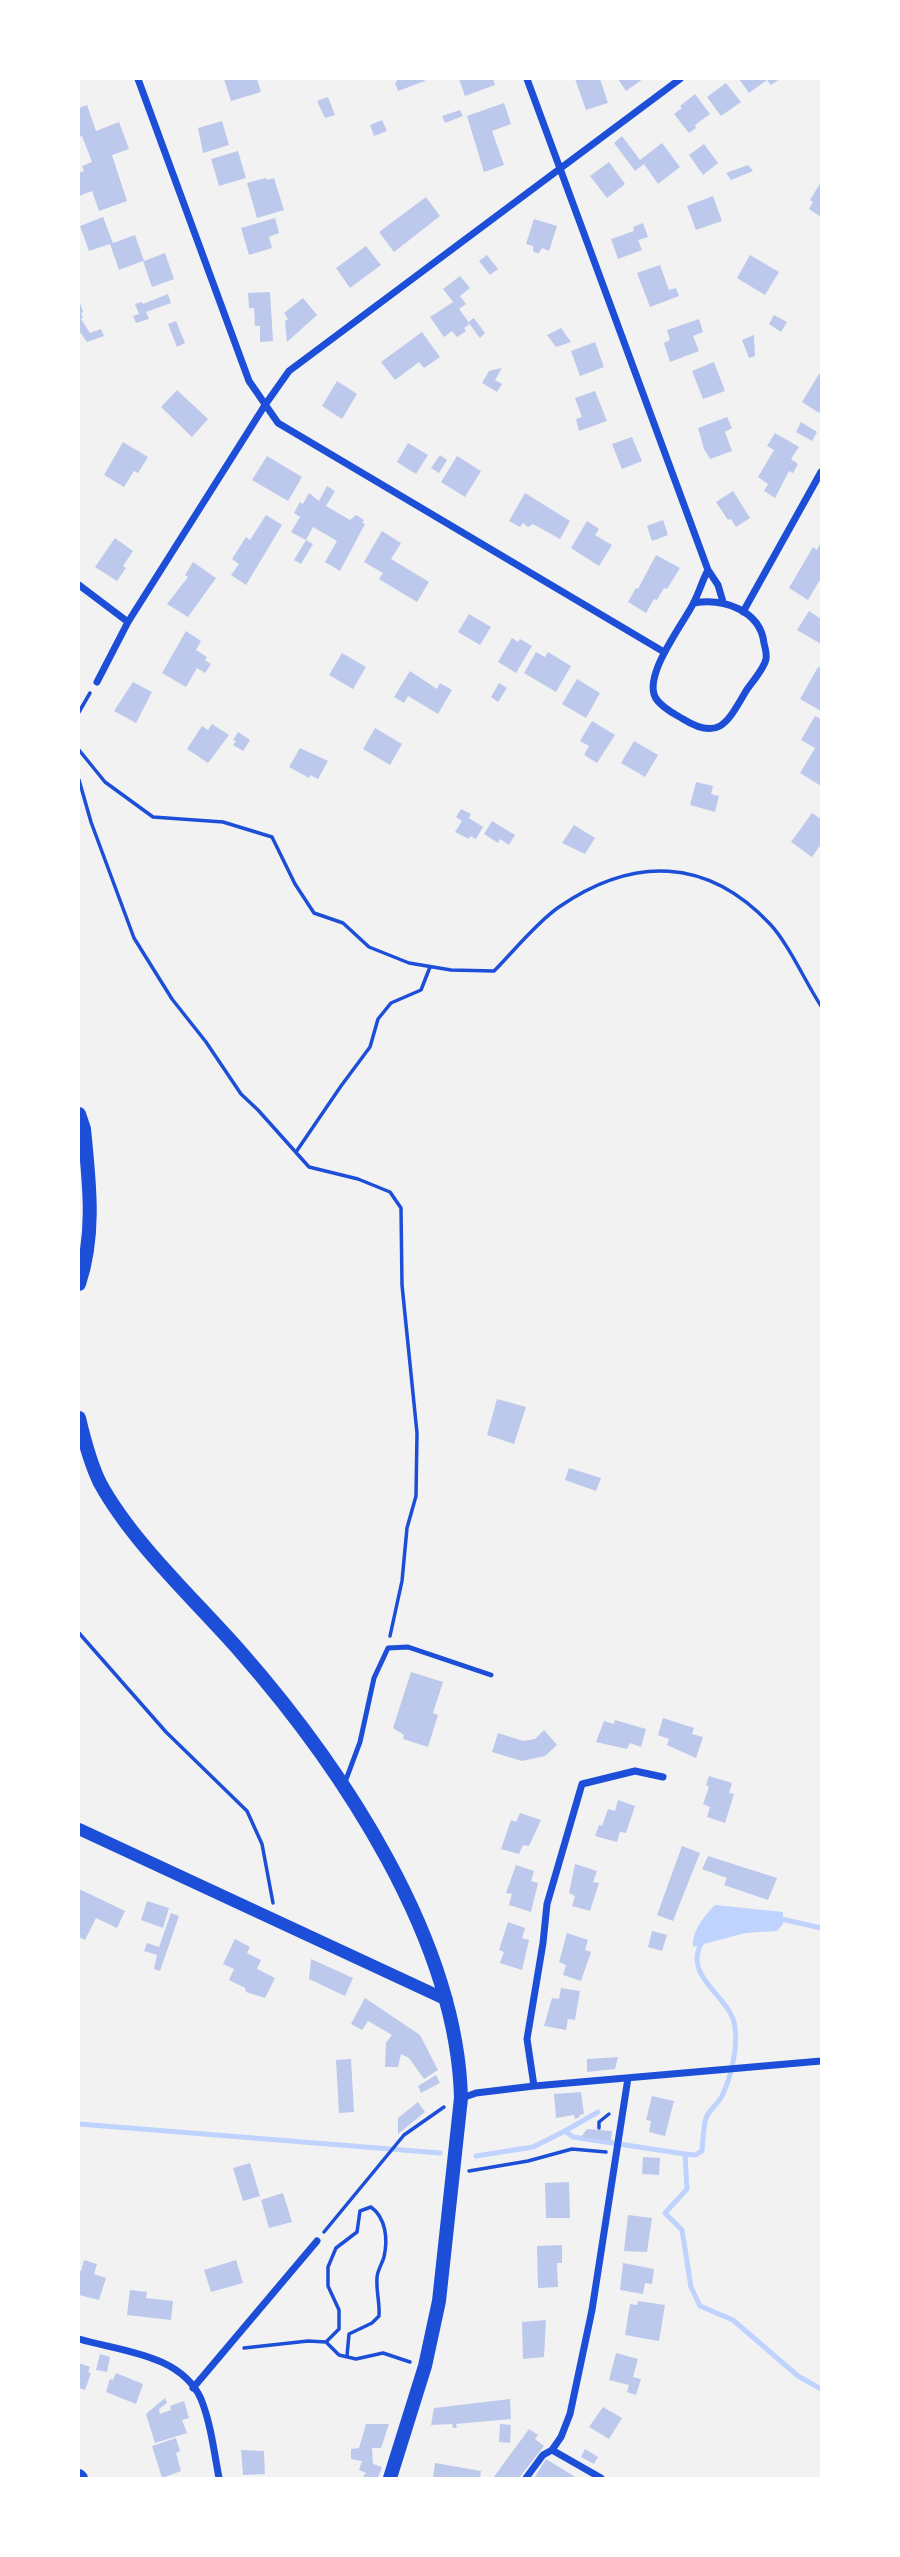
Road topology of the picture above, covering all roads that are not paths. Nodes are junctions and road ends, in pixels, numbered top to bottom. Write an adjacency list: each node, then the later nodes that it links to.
1 (138, 79): 5 (street)
2 (527, 79): 4 (street)
3 (680, 79): 4 (street)
4 (561, 168): 5 (street); 7 (street)
5 (265, 405): 12 (street); 13 (street)
6 (821, 472): 11 (street)
7 (708, 570): 9 (street); 10 (street)
8 (79, 585): 12 (street)
9 (723, 602): 10 (street); 11 (street)
10 (694, 603): 13 (street)
11 (743, 612): 13 (street)
12 (128, 622): 14 (street)
13 (664, 652)
14 (97, 682)
15 (79, 1114): 16 (main road)
16 (79, 1284)
17 (79, 1418): 20 (main road)
18 (491, 1675): 20 (lane)
19 (663, 1777): 25 (street)
20 (344, 1786): 22 (main road)
21 (79, 1829): 22 (street)
22 (447, 2000): 26 (main road)
23 (821, 2061): 24 (street)
24 (628, 2078): 25 (street); 30 (street)
25 (534, 2086): 26 (street)
26 (461, 2098): 32 (main road)
27 (317, 2241): 29 (street)
28 (79, 2339): 29 (street)
29 (193, 2388): 31 (street)
30 (552, 2450): 33 (street); 34 (street)
31 (219, 2478)
32 (390, 2478)
33 (526, 2478)
34 (601, 2478)

